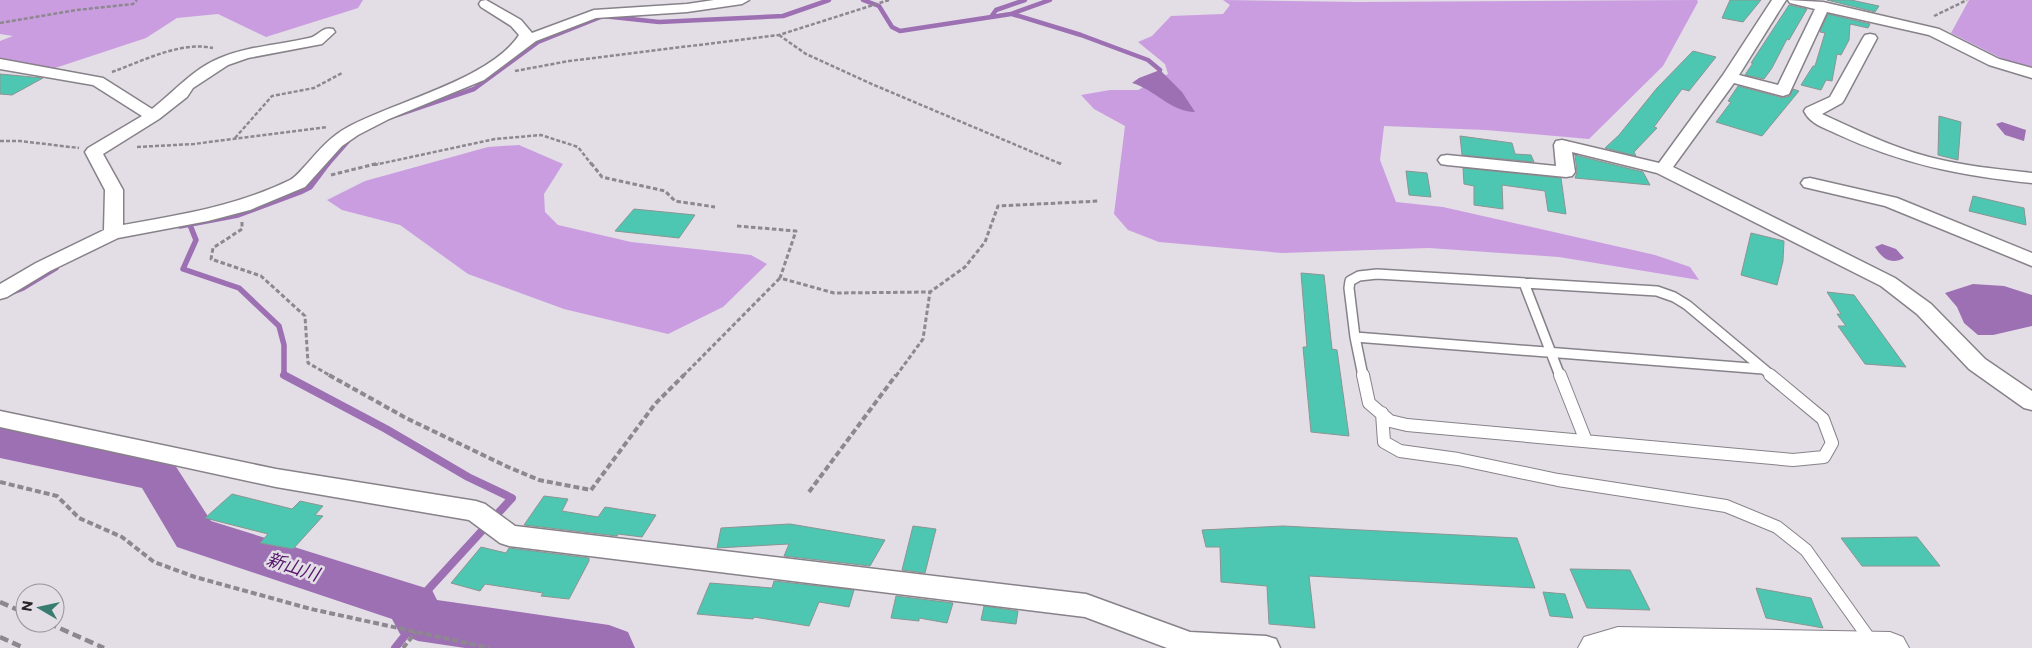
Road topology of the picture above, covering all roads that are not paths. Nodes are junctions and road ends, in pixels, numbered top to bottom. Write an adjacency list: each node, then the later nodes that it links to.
1 (742, 0): 8 (street)
2 (1779, 0): 11 (street)
3 (1795, 0): 5 (street)
4 (486, 4): 8 (street)
5 (1823, 6): 10 (street); 11 (street)
6 (328, 32): 12 (street)
7 (1870, 38): 15 (street)
8 (521, 44): 17 (street)
9 (0, 64): 12 (street)
10 (2032, 73)
11 (1730, 78): 14 (street)
12 (154, 116): 17 (street)
13 (1447, 160): 14 (street)
14 (1662, 169): 24 (street)
15 (2032, 178)
16 (1810, 183): 18 (street)
17 (114, 233): 20 (street)
18 (2032, 260)
19 (1524, 282): 21 (lane); 22 (lane); 23 (lane)
20 (0, 293)
21 (1355, 337): 22 (lane); 25 (lane)
22 (1551, 353): 23 (lane); 27 (lane)
23 (1763, 369): 27 (lane)
24 (2032, 402)
25 (1382, 414): 27 (lane); 30 (lane)
26 (0, 419): 28 (street)
27 (1586, 441)
28 (1266, 648)
29 (1597, 648): 30 (highway)
30 (1875, 648): 31 (highway)
31 (1890, 648)

